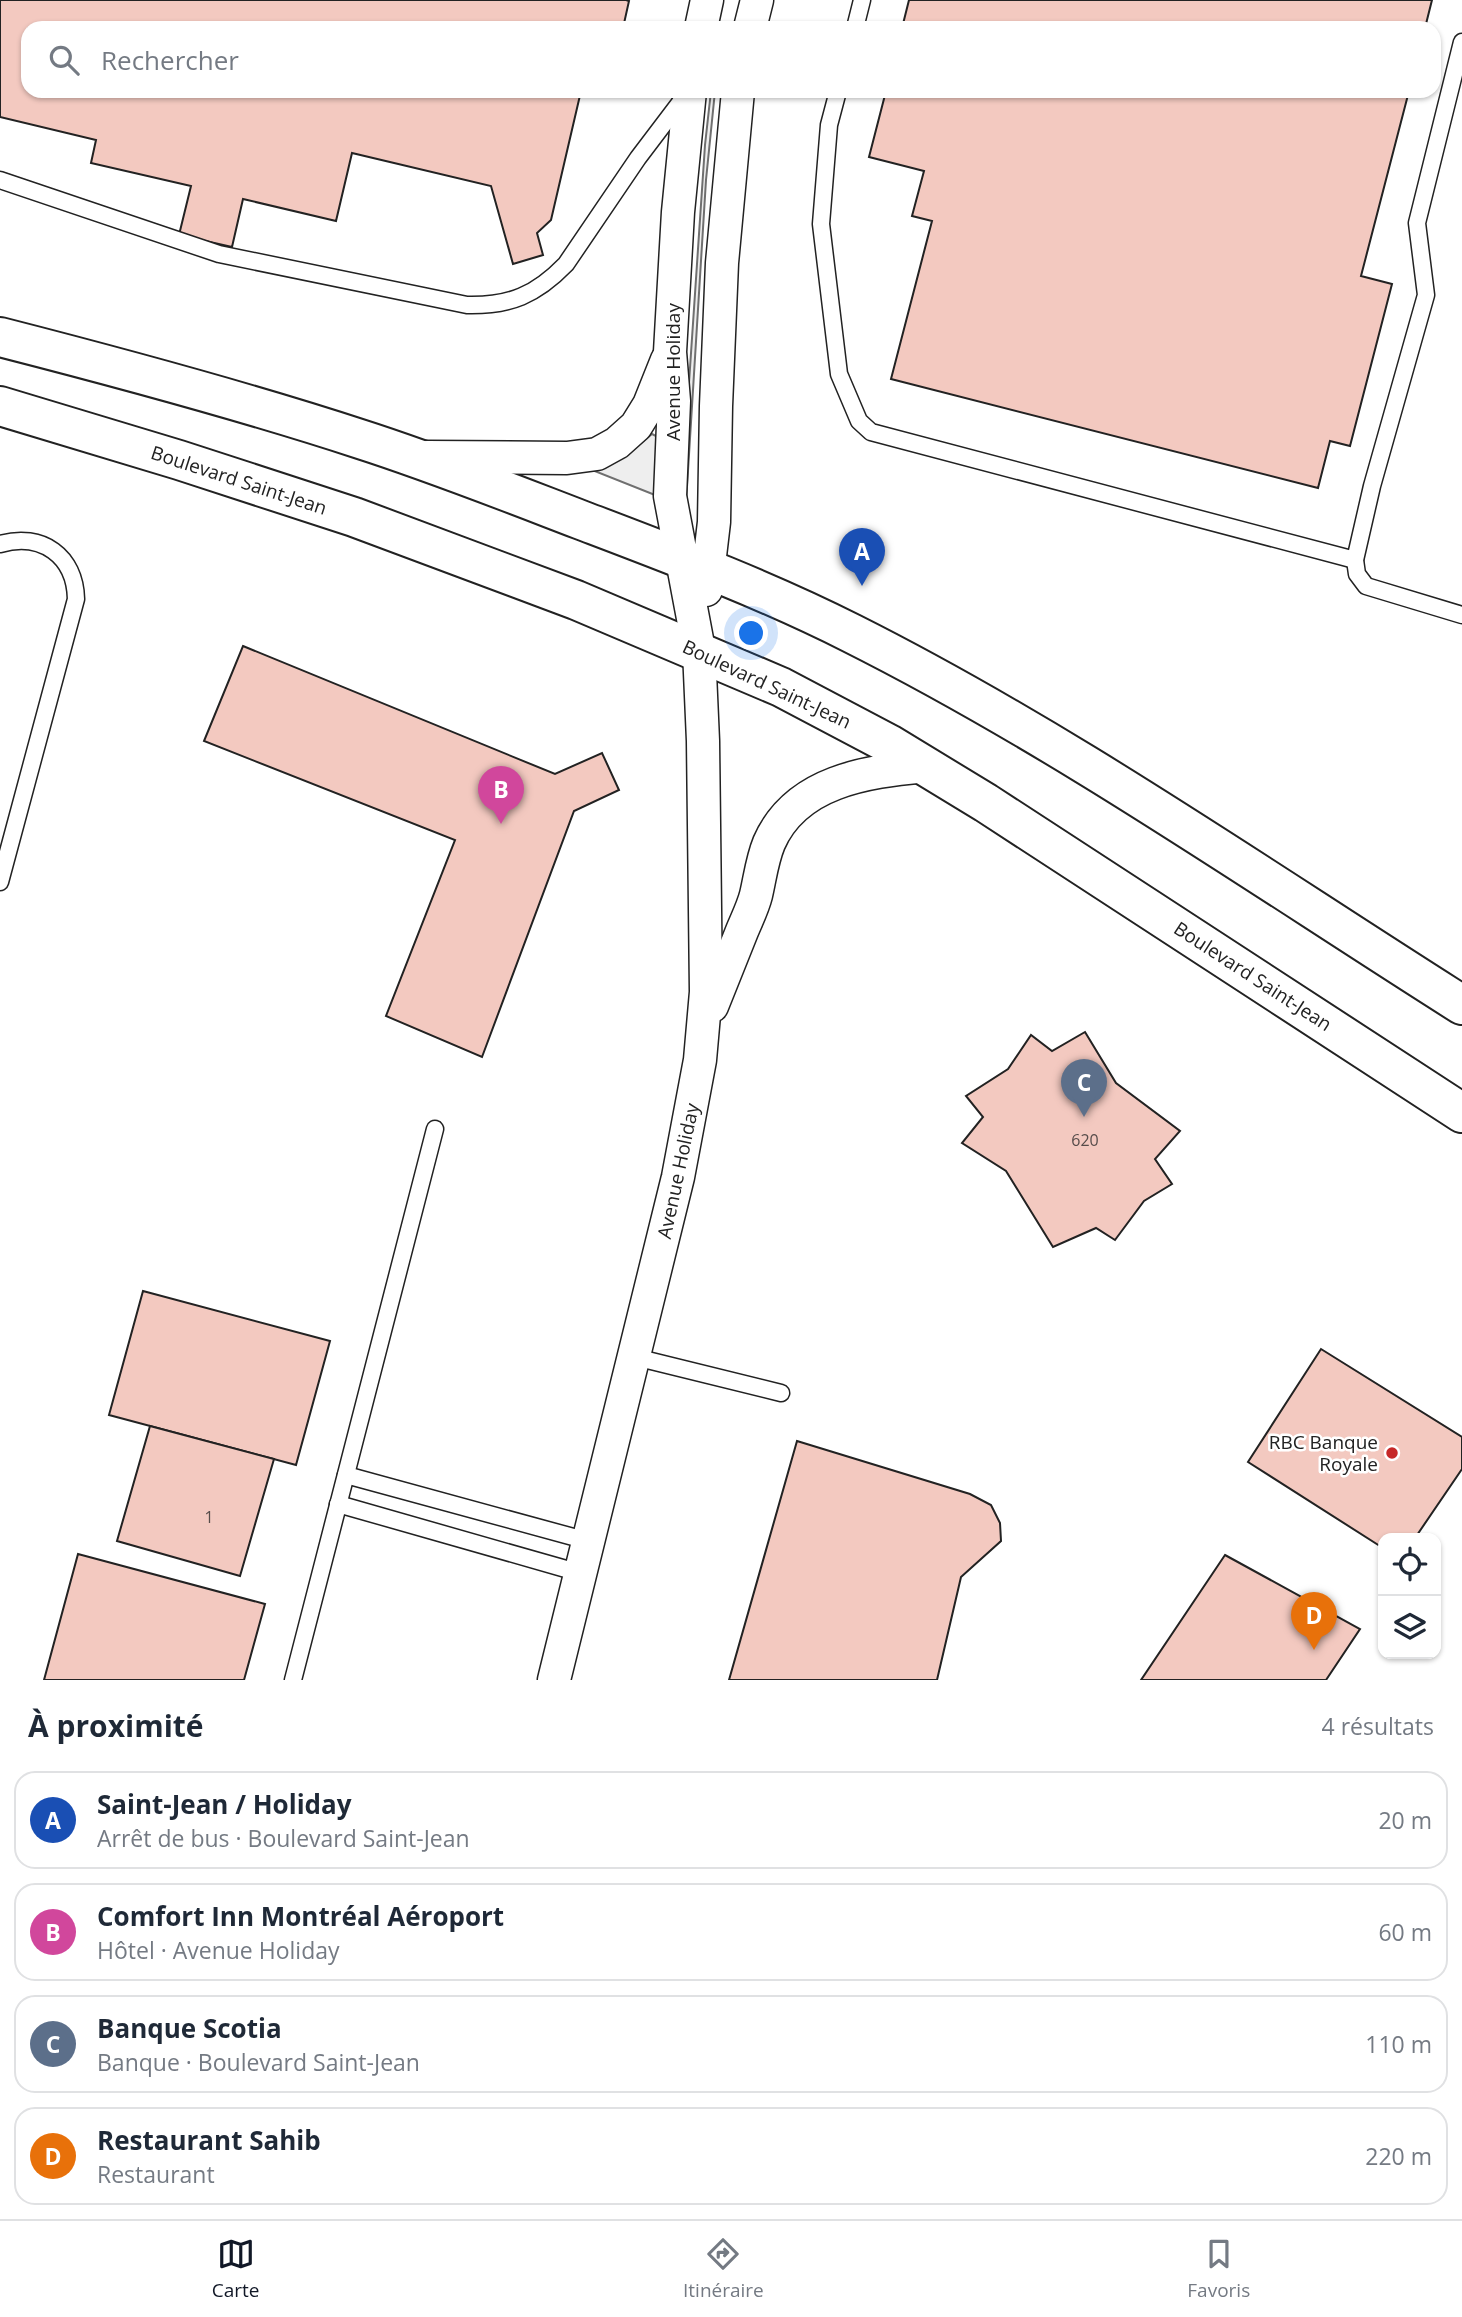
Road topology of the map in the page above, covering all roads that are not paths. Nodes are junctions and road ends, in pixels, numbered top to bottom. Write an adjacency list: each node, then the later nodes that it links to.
1 (707, 0): 4 (street)
2 (757, 0): 5 (street)
3 (862, 0): 6 (lane)
4 (702, 21)
5 (752, 21)
6 (857, 21)
7 (1462, 42): 18 (lane)
8 (684, 98): 12 (lane)
9 (688, 98): 14 (street, Avenue Holiday)
10 (737, 98): 19 (street, Avenue Holiday)
11 (836, 98): 18 (lane)
12 (0, 180)
13 (0, 337): 16 (main road)
14 (670, 352): 16 (street); 19 (street, Avenue Holiday)
15 (0, 406): 21 (main road, Boulevard Saint-Jean)
16 (414, 457): 19 (main road)
17 (0, 544): 23 (lane)
18 (1354, 560): 20 (lane)
19 (694, 563): 21 (street, Avenue Holiday); 24 (main road)
20 (1462, 615)
21 (699, 650): 22 (main road, Boulevard Saint-Jean); 25 (street, Avenue Holiday)
22 (925, 765): 25 (street); 26 (main road, Boulevard Saint-Jean)
23 (0, 882)
24 (1462, 1005)
25 (704, 1027): 28 (street, Avenue Holiday)
26 (1462, 1113)
27 (435, 1129): 30 (lane)
28 (635, 1357): 29 (lane); 32 (street, Avenue Holiday)
29 (781, 1393)
30 (346, 1475): 31 (lane); 32 (lane)
31 (338, 1504): 33 (lane); 34 (lane)
32 (588, 1541): 33 (street, Avenue Holiday)
33 (580, 1573): 35 (street, Avenue Holiday)
34 (293, 1680)
35 (554, 1680)

